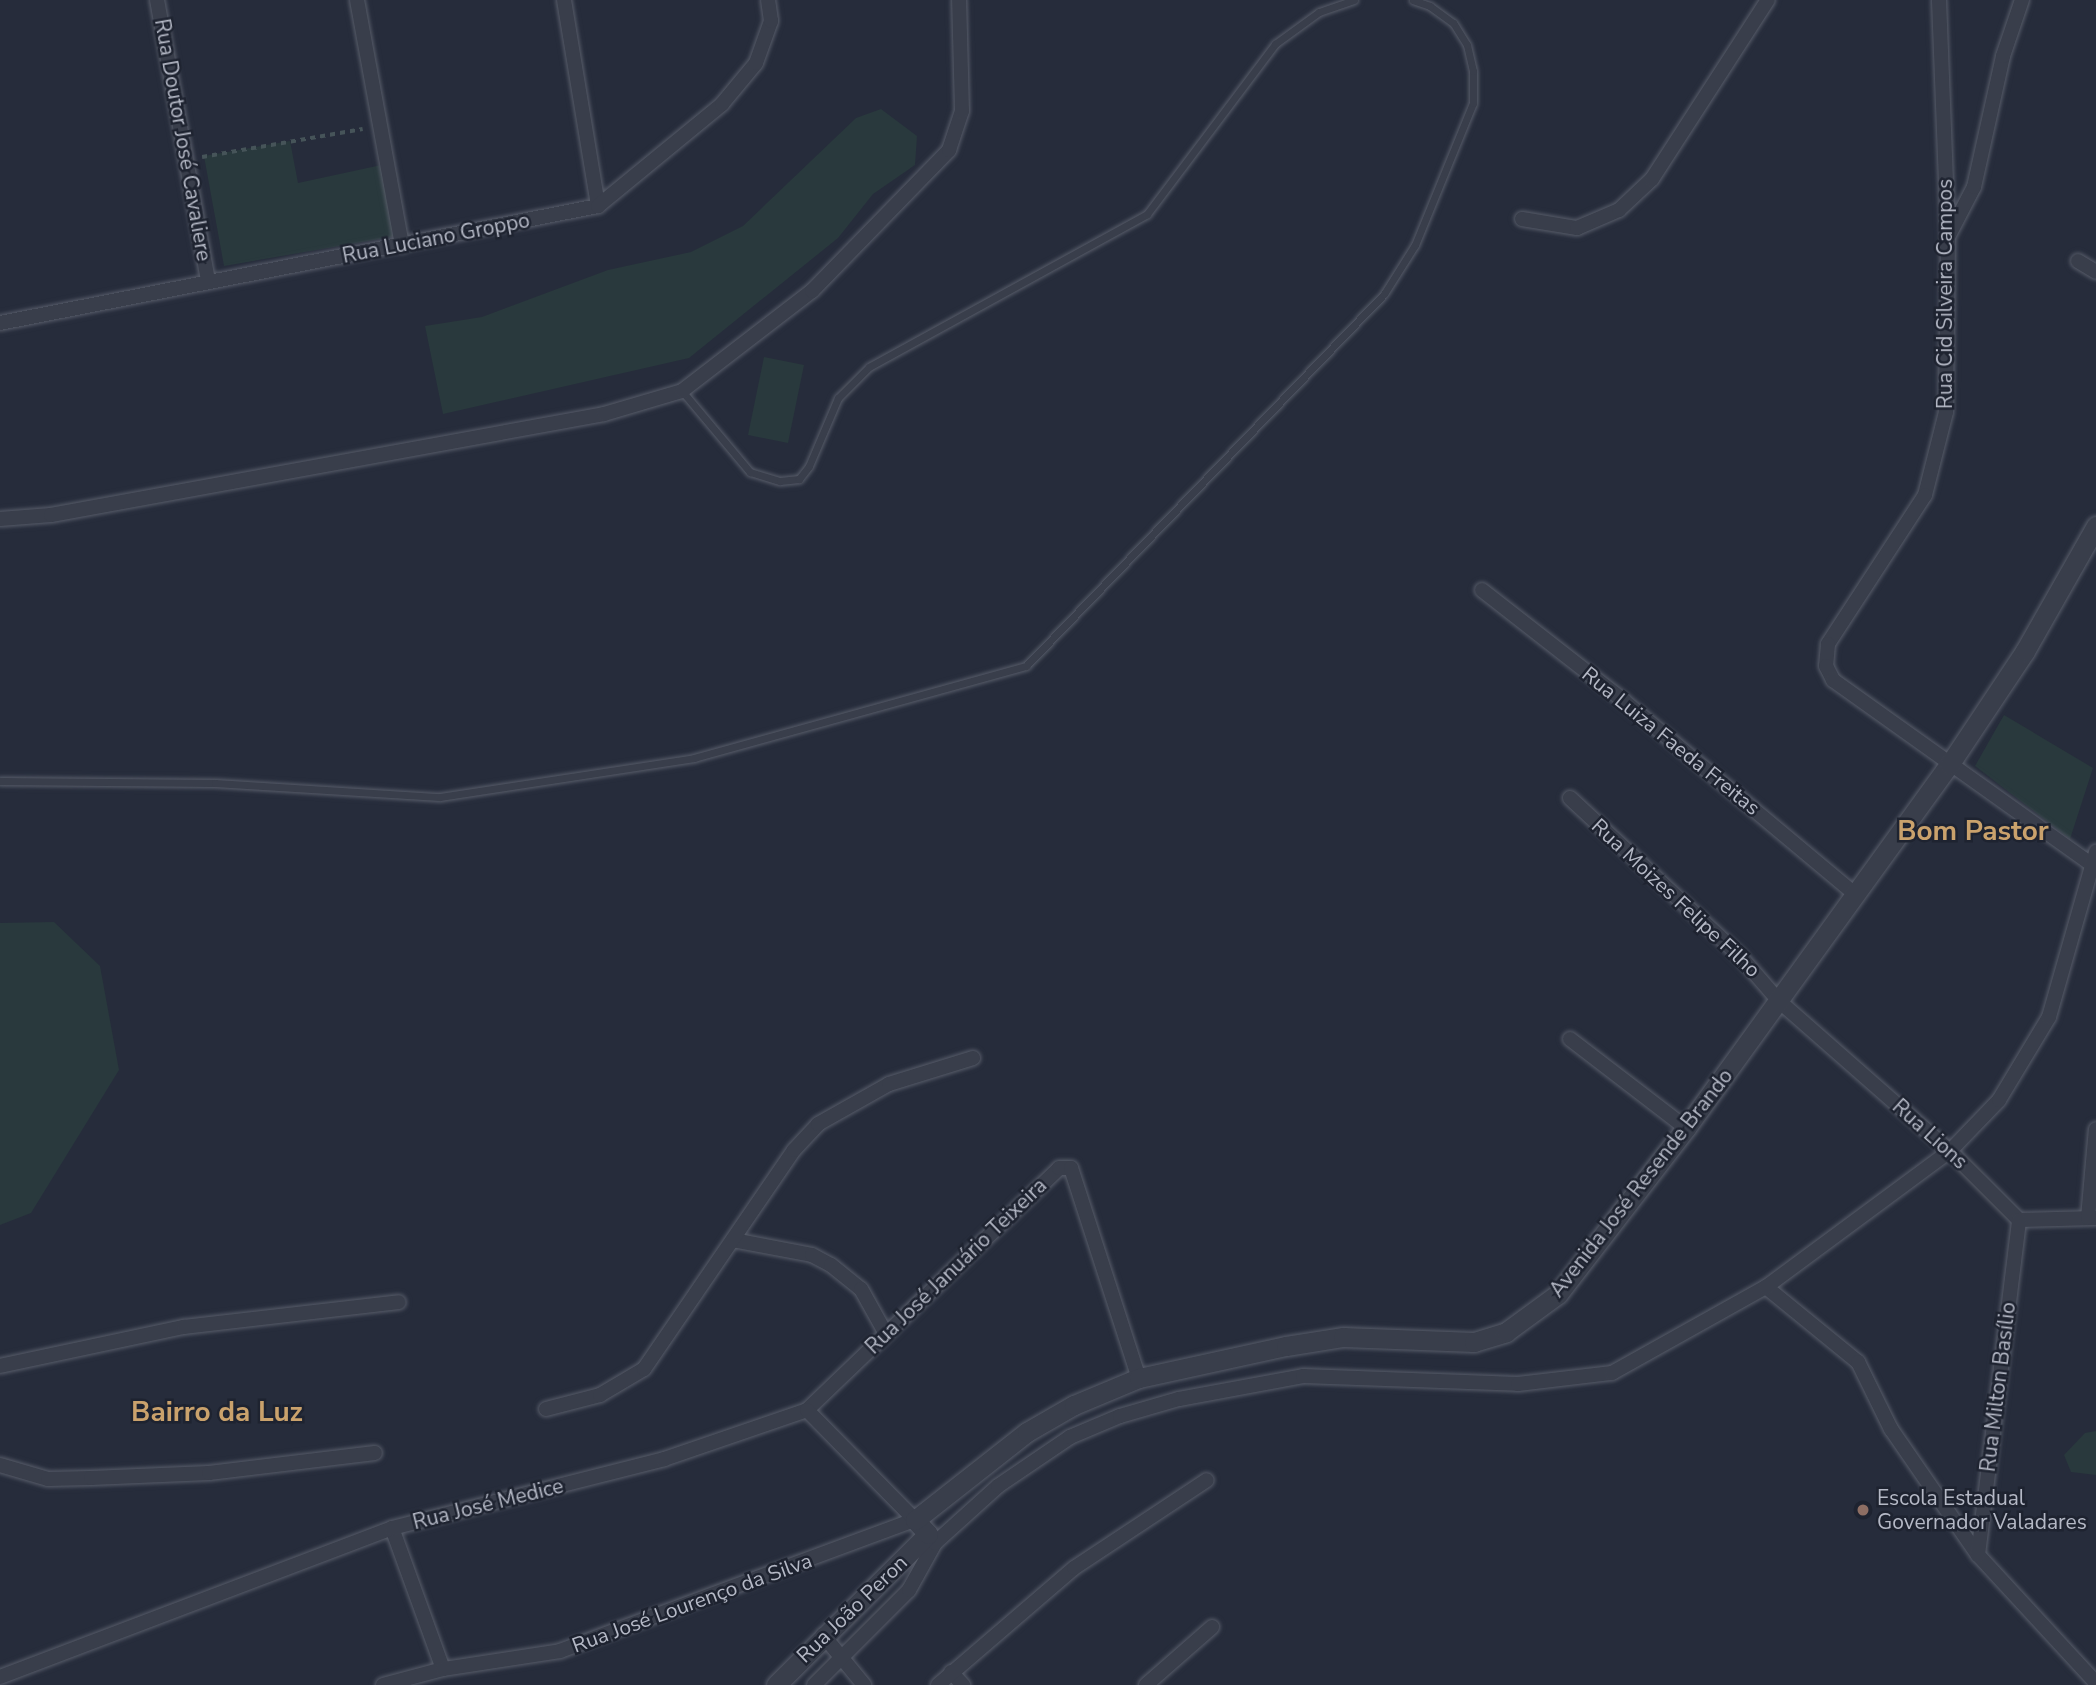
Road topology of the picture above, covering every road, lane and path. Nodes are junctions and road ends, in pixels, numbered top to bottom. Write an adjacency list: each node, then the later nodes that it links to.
1 (157, 0): 12 (street, Rua Doutor José Cavaliere)
2 (357, 0): 11 (street)
3 (564, 0): 13 (street)
4 (768, 0): 13 (street, Rua Luciano Groppo)
5 (959, 0): 22 (street)
6 (1354, 0): 22 (lane)
7 (1413, 0): 27 (lane)
8 (1768, 0): 14 (street)
9 (1939, 0): 15 (street, Rua Cid Silveira Campos)
10 (2022, 0): 15 (street)
11 (379, 126): 12 (path); 16 (street)
12 (186, 159): 19 (street, Rua Doutor José Cavaliere)
13 (598, 206): 16 (street, Rua Luciano Groppo)
14 (1522, 219)
15 (1948, 238): 26 (street, Rua Cid Silveira Campos)
16 (402, 246): 19 (street, Rua Luciano Groppo)
17 (2078, 261): 18 (street)
18 (2096, 272)
19 (208, 281): 21 (street, Rua Luciano Groppo)
20 (0, 306): 21 (street)
21 (1, 323)
22 (682, 391): 23 (street)
23 (0, 519)
24 (2096, 526): 26 (street, Avenida José Resende Brando)
25 (1482, 590): 30 (street, Rua Luiza Faeda Freitas)
26 (1949, 765): 29 (street); 30 (street, Avenida José Resende Brando)
27 (0, 781)
28 (1570, 798): 31 (street, Rua Moizes Felipe Filho)
29 (2095, 859): 36 (street)
30 (1857, 896): 31 (street, Avenida José Resende Brando)
31 (1779, 1001): 34 (street, Avenida José Resende Brando); 36 (street, Rua Lions)
32 (1570, 1038): 34 (street)
33 (974, 1058): 39 (street)
34 (1686, 1128): 44 (street, Avenida José Resende Brando)
35 (2096, 1129): 37 (street)
36 (1950, 1151): 38 (street, Rua Lions); 40 (street)
37 (2092, 1218): 38 (street)
38 (2019, 1220): 52 (street, Rua Milton Basílio)
39 (733, 1240): 42 (street); 45 (street)
40 (1766, 1287): 51 (street); 52 (street)
41 (399, 1302): 43 (street)
42 (886, 1334): 44 (street, Rua José Januário Teixeira); 46 (street, Rua José Januário Teixeira)
43 (0, 1366)
44 (1139, 1378): 51 (street, Avenida José Resende Brando)
45 (546, 1409)
46 (807, 1410): 50 (street, Rua José Medice); 51 (street)
47 (375, 1453): 48 (street)
48 (0, 1465)
49 (1207, 1480): 57 (street)
50 (393, 1528): 56 (street); 58 (street, Rua José Medice)
51 (926, 1532): 54 (street, Rua João Peron); 55 (street); 56 (street, Rua José Lourenço da Silva)
52 (1978, 1555): 59 (street)
53 (1212, 1627): 66 (street)
54 (823, 1635): 55 (street); 61 (street, Rua João Peron)
55 (842, 1658): 62 (street); 63 (street)
56 (443, 1669): 60 (street, Rua José Lourenço da Silva)
57 (951, 1672): 64 (street); 65 (street)
58 (0, 1677)
59 (2096, 1683)
60 (383, 1685)
61 (776, 1685)
62 (814, 1685)
63 (864, 1685)
64 (938, 1685)
65 (963, 1685)
66 (1146, 1685)

